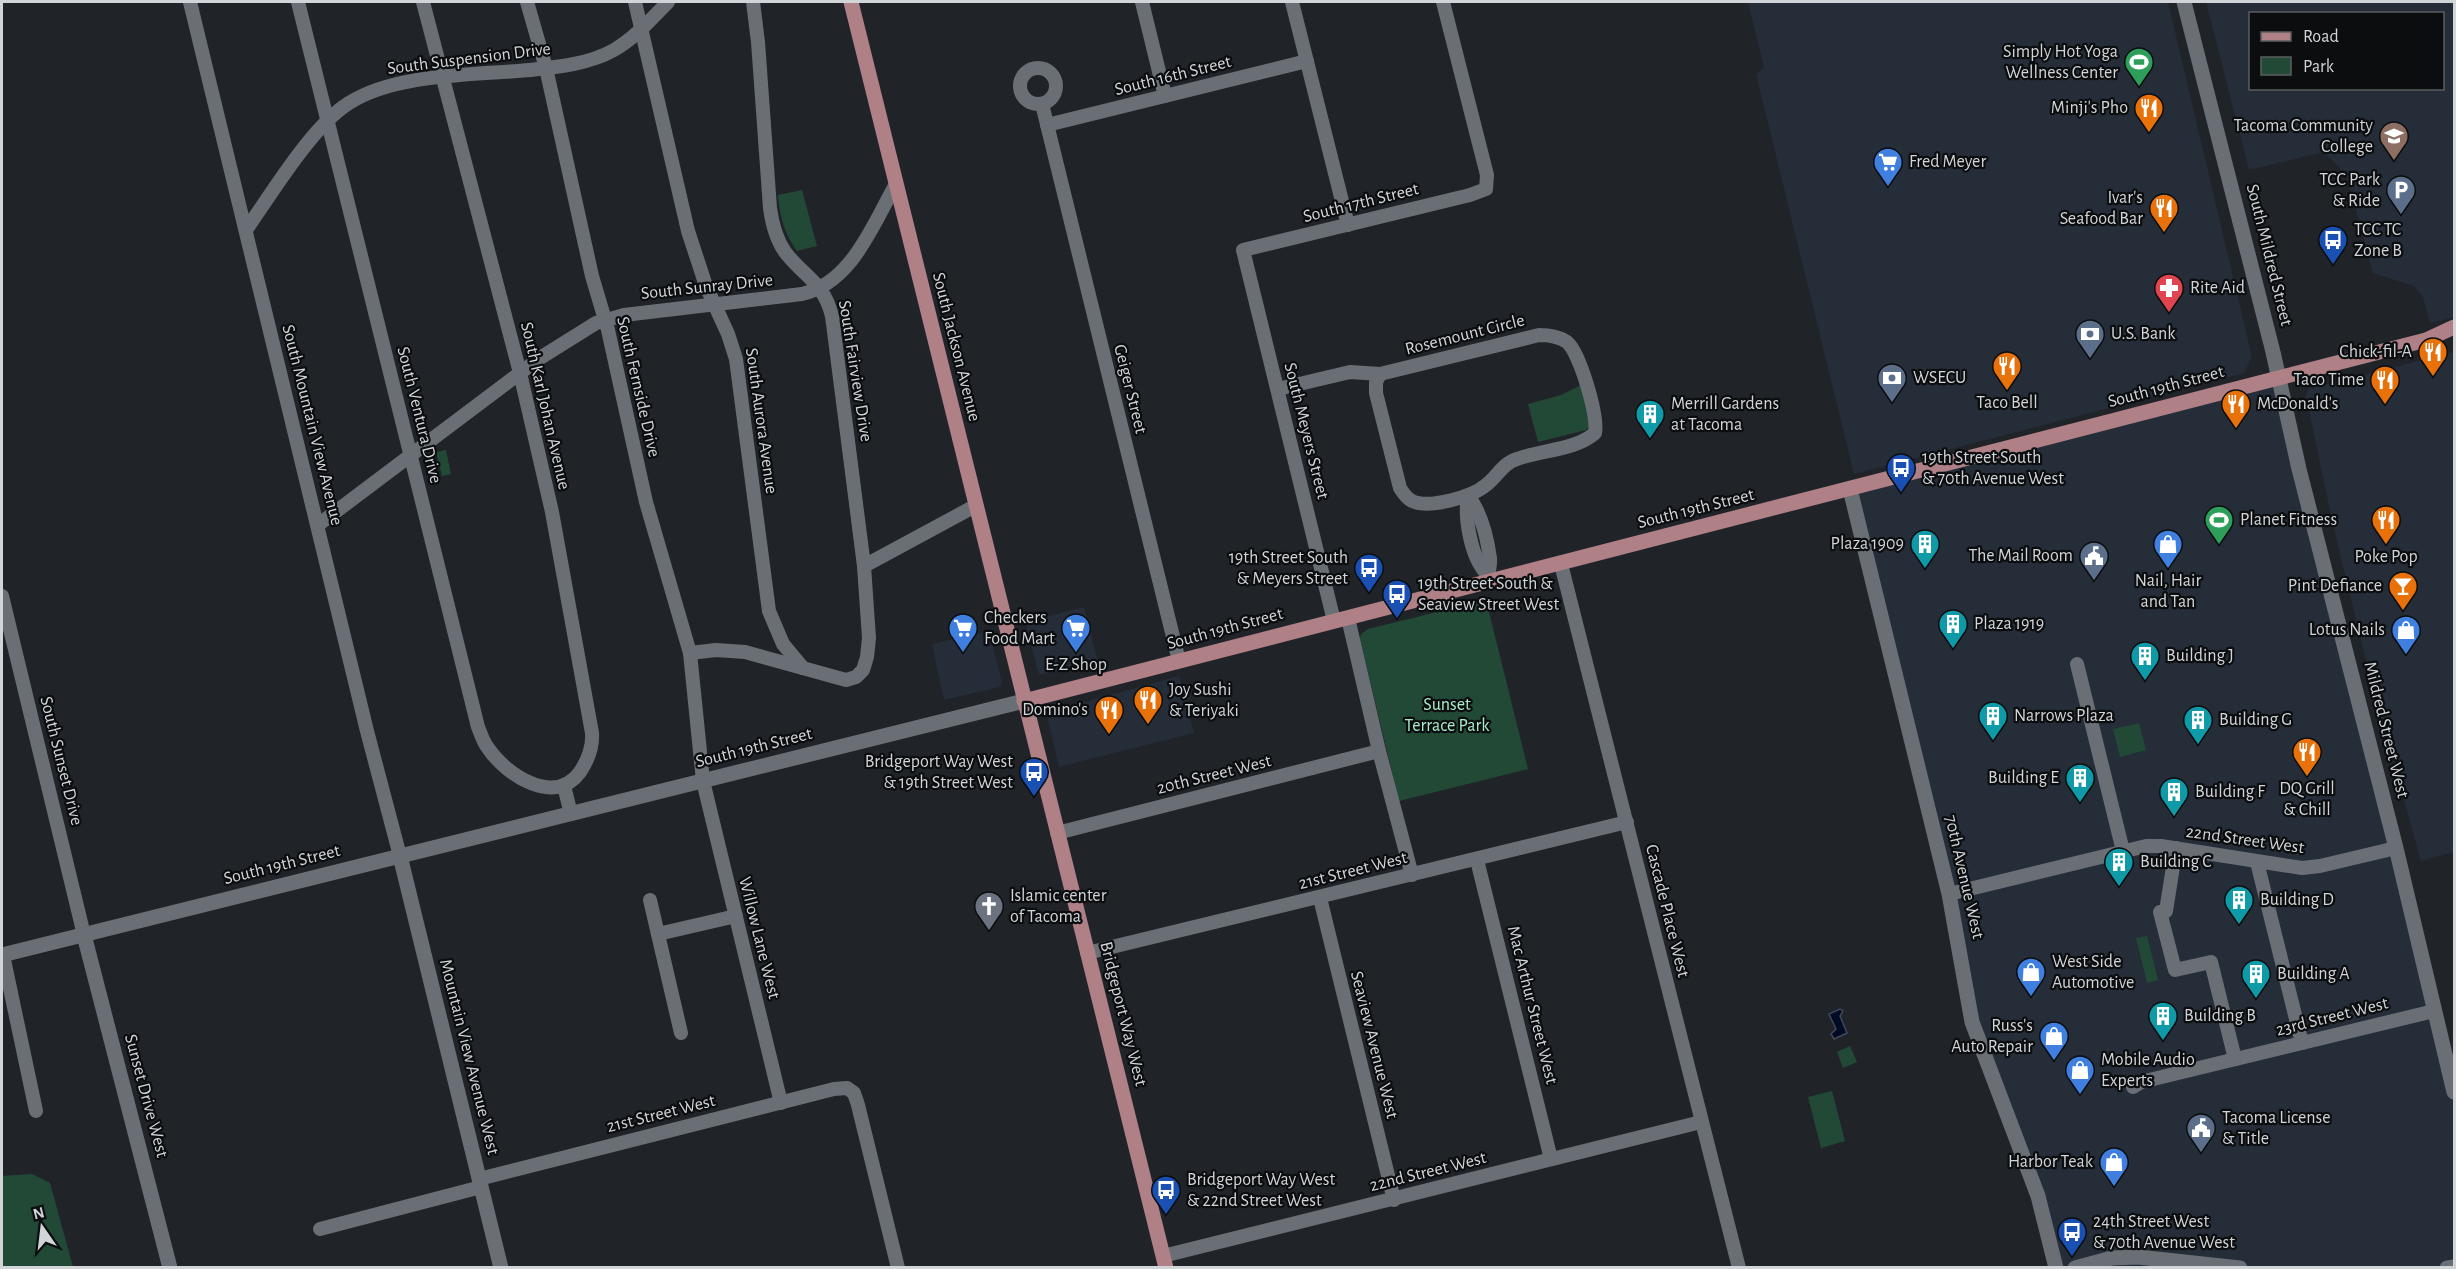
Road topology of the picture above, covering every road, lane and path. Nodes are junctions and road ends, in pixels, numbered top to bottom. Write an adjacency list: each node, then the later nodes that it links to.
1 (190, 2): 23 (street, South Mountain View Avenue)
2 (298, 2): 19 (street, South Ventura Drive)
3 (423, 2): 16 (street, South Karl Johan Avenue)
4 (527, 2): 15 (street, South Fernside Drive)
5 (635, 2): 13 (street, South Aurora Avenue)
6 (668, 2): 13 (street, South Suspension Drive)
7 (753, 2): 25 (street, South Fairview Drive)
8 (851, 2): 21 (main road, South Jackson Avenue)
9 (1142, 2): 17 (street)
10 (1292, 2): 14 (street)
11 (1443, 2): 22 (street, South 17th Street)
12 (2184, 2): 33 (street, South Mildred Street)
13 (642, 28): 15 (street, South Suspension Drive); 26 (street, South Aurora Avenue)
14 (1307, 61): 17 (street, South 16th Street); 22 (street)
15 (546, 69): 16 (street, South Suspension Drive); 27 (street, South Fernside Drive)
16 (445, 78): 19 (street, South Suspension Drive); 31 (street, South Karl Johan Avenue)
17 (1165, 96): 20 (street, South 16th Street)
18 (1041, 104): 20 (street, Geiger Street)
19 (327, 120): 23 (street, South Suspension Drive); 35 (street, South Ventura Drive)
20 (1047, 125): 47 (street, Geiger Street)
21 (896, 184): 25 (street, South Sunray Drive); 38 (main road, South Jackson Avenue)
22 (1348, 225): 24 (street, South 17th Street)
23 (246, 230): 39 (street, South Mountain View Avenue)
24 (1243, 250): 34 (street, South Meyers Street)
25 (821, 288): 26 (street, South Sunray Drive); 41 (street, South Fairview Drive)
26 (714, 305): 27 (street, South Sunray Drive); 49 (street, South Aurora Avenue)
27 (605, 320): 31 (street, South Sunray Drive); 46 (street, South Fernside Drive)
28 (2454, 327): 30 (main road, South 19th Street)
29 (2454, 337): 30 (main road)
30 (2426, 340): 33 (main road, South 19th Street)
31 (520, 373): 35 (street, South Sunray Drive); 53 (street, South Karl Johan Avenue)
32 (1380, 374): 34 (street, Rosemount Circle); 37 (street, Rosemount Circle); 37 (street, Rosemount Circle)
33 (2278, 378): 36 (main road, South 19th Street); 57 (street, Mildred Street West)
34 (1278, 390): 45 (street, South Meyers Street)
35 (410, 455): 39 (street, South Sunray Drive); 53 (street, South Ventura Drive)
36 (1850, 489): 40 (main road, South 19th Street); 64 (street, 70th Avenue West)
37 (1468, 496): 42 (street)
38 (975, 506): 41 (street); 50 (main road, South Jackson Avenue)
39 (318, 525): 60 (street, South Mountain View Avenue)
40 (1561, 564): 42 (main road, South 19th Street); 55 (street, Cascade Place West)
41 (864, 566): 49 (street, South Fairview Drive)
42 (1488, 578): 45 (main road, South 19th Street)
43 (2, 596): 44 (street, South Sunset Drive)
44 (4, 619): 69 (street, South Sunset Drive)
45 (1341, 620): 47 (main road, South 19th Street); 51 (street)
46 (690, 653): 49 (street); 52 (street, South Fernside Drive)
47 (1179, 661): 50 (main road, South 19th Street)
48 (2077, 664): 59 (street)
49 (803, 669)
50 (1024, 701): 52 (street, South 19th Street); 56 (main road, Bridgeport Way West)
51 (1379, 751): 56 (street, 20th Street West); 63 (street)
52 (703, 781): 54 (street, South 19th Street); 67 (street, Willow Lane West)
53 (564, 786): 54 (street)
54 (572, 813): 60 (street, South 19th Street)
55 (1627, 822): 61 (street, 21st Street West); 80 (street, Cascade Place West)
56 (1057, 833): 70 (main road, Bridgeport Way West)
57 (2396, 848): 62 (street, 22nd Street West); 72 (street, Mildred Street West)
58 (2176, 849): 59 (street, 22nd Street West); 62 (street, 22nd Street West); 75 (street)
59 (2122, 851): 64 (street, 22nd Street West)
60 (400, 856): 69 (street, South 19th Street); 82 (street, Mountain View Avenue West)
61 (1477, 860): 63 (street, 21st Street West); 81 (street, Mac Arthur Street West)
62 (2257, 862): 74 (street)
63 (1412, 875): 65 (street, 21st Street West)
64 (1949, 894): 91 (street, 70th Avenue West)
65 (1320, 898): 70 (street, 21st Street West); 83 (street, Seaview Avenue West)
66 (650, 900): 68 (street)
67 (736, 916): 68 (street); 78 (street, Willow Lane West)
68 (658, 934): 73 (street)
69 (84, 935): 71 (street, South 19th Street); 87 (street, Sunset Drive West)
70 (1087, 953): 85 (main road, Bridgeport Way West)
71 (2, 955): 79 (street)
72 (2434, 1011): 74 (street, 23rd Street West); 77 (street, Mildred Street West)
73 (681, 1033)
74 (2302, 1043): 75 (street, 23rd Street West)
75 (2235, 1059): 76 (street, 23rd Street West)
76 (2133, 1087)
77 (2454, 1092)
78 (781, 1103): 82 (street, 21st Street West); 89 (street, 21st Street West)
79 (36, 1111)
80 (1701, 1122): 81 (street, 22nd Street West); 90 (street, Cascade Place West)
81 (1551, 1159): 83 (street, 22nd Street West)
82 (480, 1183): 84 (street, 21st Street West); 88 (street, Mountain View Avenue West)
83 (1394, 1200): 85 (street, 22nd Street West)
84 (320, 1229)
85 (1165, 1262)
86 (2454, 1267): 94 (street)
87 (170, 1268)
88 (501, 1268)
89 (898, 1268)
90 (1739, 1268)
91 (2056, 1268)
92 (2075, 1268): 93 (street)
93 (2240, 1268)
94 (2447, 1268)

